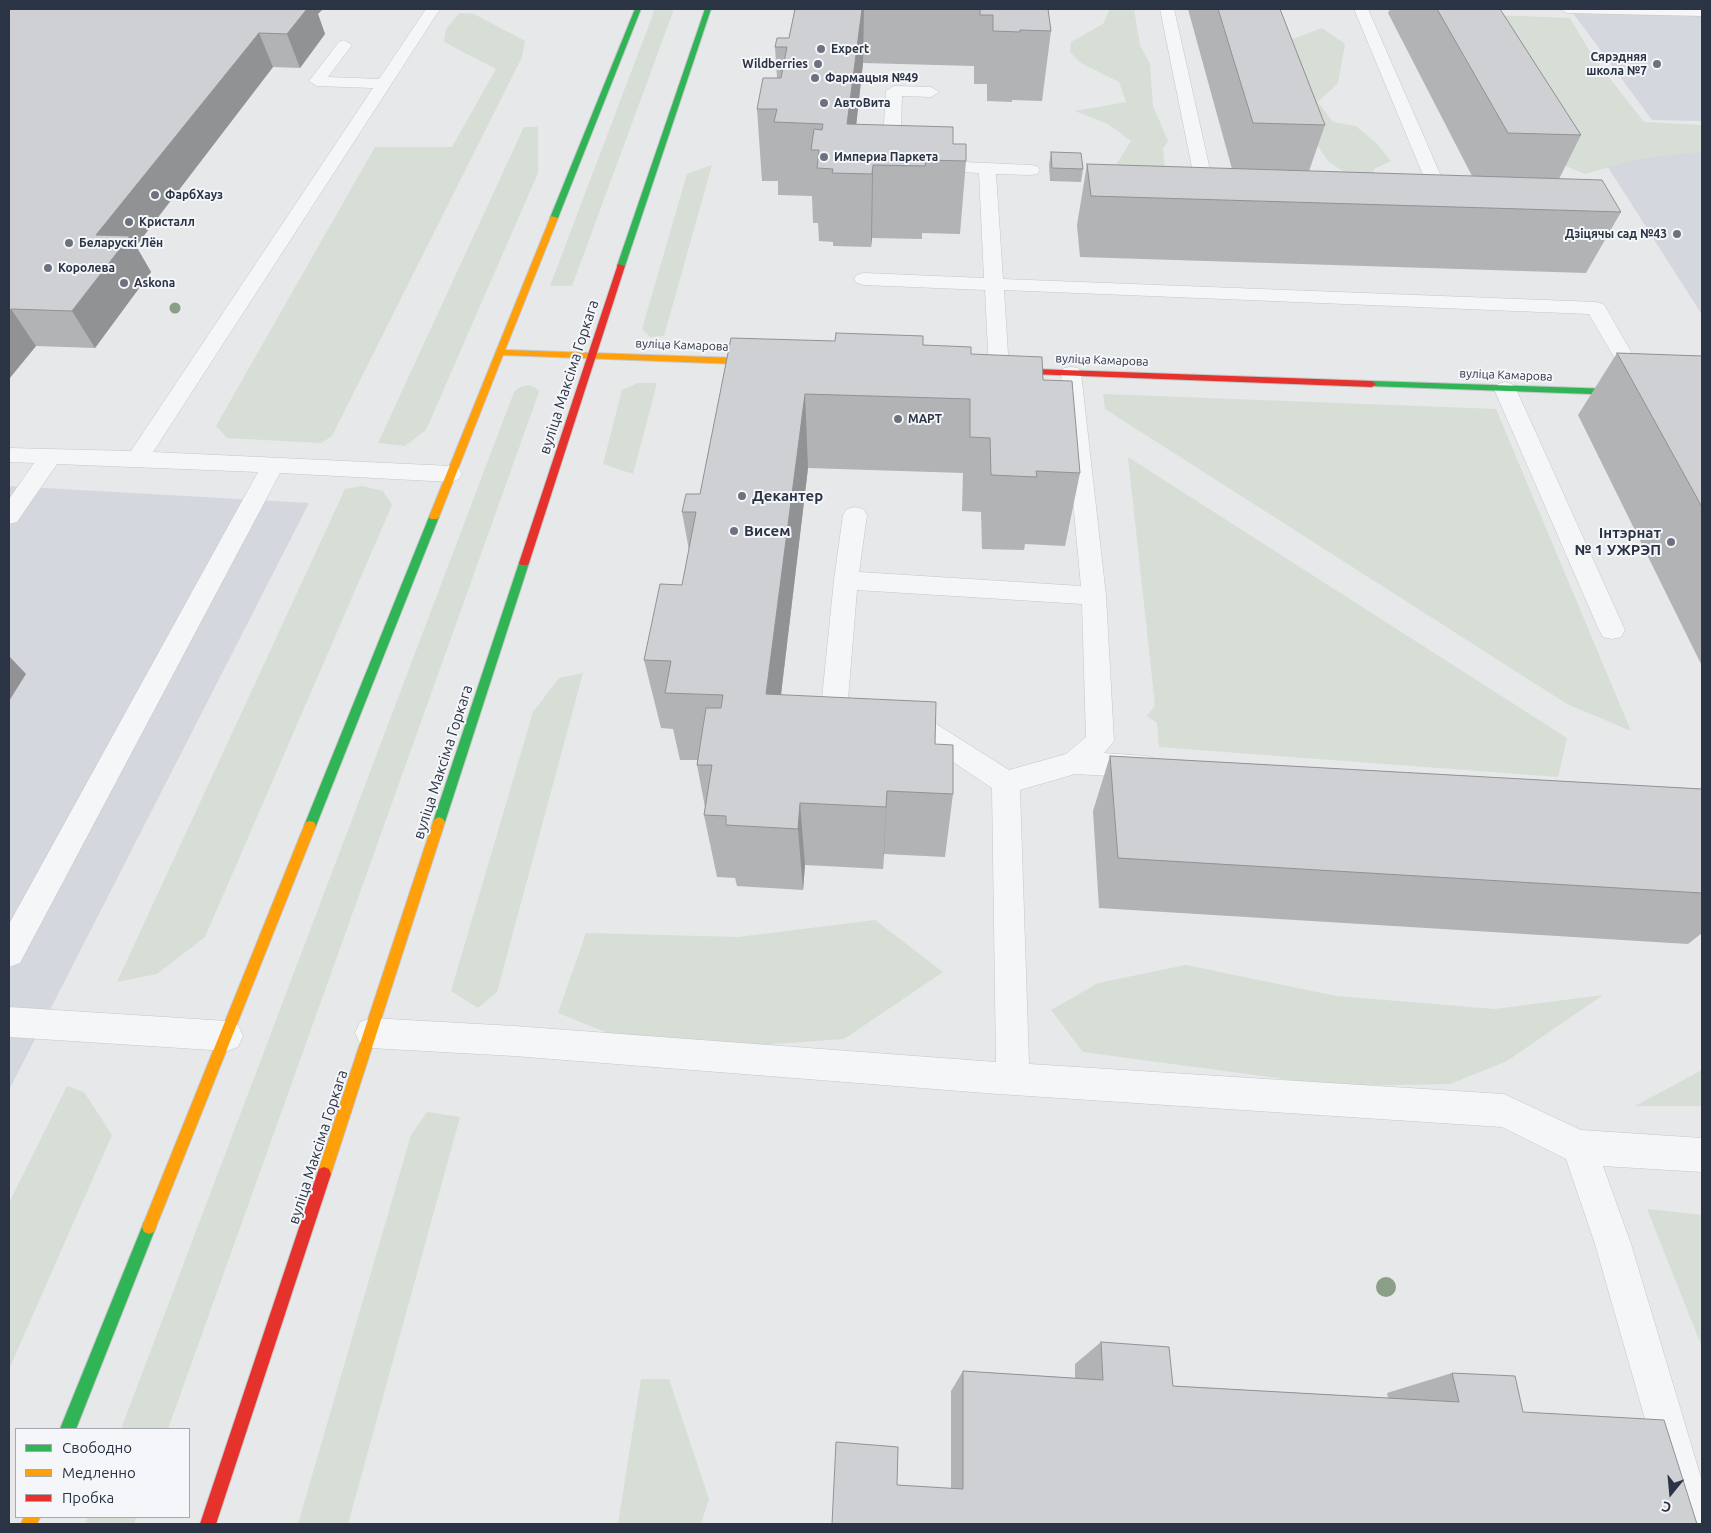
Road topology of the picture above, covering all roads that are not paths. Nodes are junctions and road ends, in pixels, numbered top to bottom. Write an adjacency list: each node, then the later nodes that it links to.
1 (434, 9): 9 (lane)
2 (638, 9): 17 (main road)
3 (708, 9): 18 (main road, вуліца Максіма Горкага)
4 (1167, 9): 13 (lane)
5 (1362, 9): 14 (lane)
6 (1567, 9): 7 (lane)
7 (1702, 12)
8 (344, 45): 9 (lane)
9 (384, 84): 27 (lane)
10 (931, 92): 11 (lane)
11 (987, 169): 12 (lane); 16 (lane)
12 (1031, 170)
13 (1206, 192)
14 (1442, 198)
15 (864, 279): 16 (lane)
16 (994, 284): 20 (lane); 23 (lane)
17 (500, 352): 18 (main road, вуліца Камарова); 29 (main road)
18 (591, 355): 19 (main road, вуліца Камарова); 40 (main road, вуліца Максіма Горкага)
19 (772, 362)
20 (994, 370): 21 (main road, вуліца Камарова)
21 (1071, 373): 22 (main road, вуліца Камарова); 33 (lane)
22 (1506, 389): 23 (main road, вуліца Камарова); 34 (lane)
23 (1645, 393): 24 (main road, вуліца Камарова)
24 (1696, 402)
25 (9, 455): 26 (lane)
26 (50, 457): 27 (lane); 31 (lane)
27 (137, 460): 28 (lane)
28 (273, 465): 29 (lane); 38 (lane)
29 (451, 474): 41 (main road)
30 (855, 515): 32 (lane)
31 (9, 516)
32 (846, 580): 33 (lane); 37 (lane)
33 (1094, 596): 35 (lane)
34 (1612, 630)
35 (1075, 763): 36 (lane); 37 (lane)
36 (1175, 769)
37 (1006, 782): 42 (lane)
38 (9, 953)
39 (9, 1022): 41 (lane)
40 (371, 1033): 42 (lane); 46 (main road, вуліца Максіма Горкага)
41 (228, 1036): 45 (main road)
42 (1013, 1079): 43 (lane)
43 (1580, 1146): 44 (lane); 47 (lane)
44 (1702, 1155)
45 (68, 1428)
46 (208, 1524)
47 (1695, 1524)

